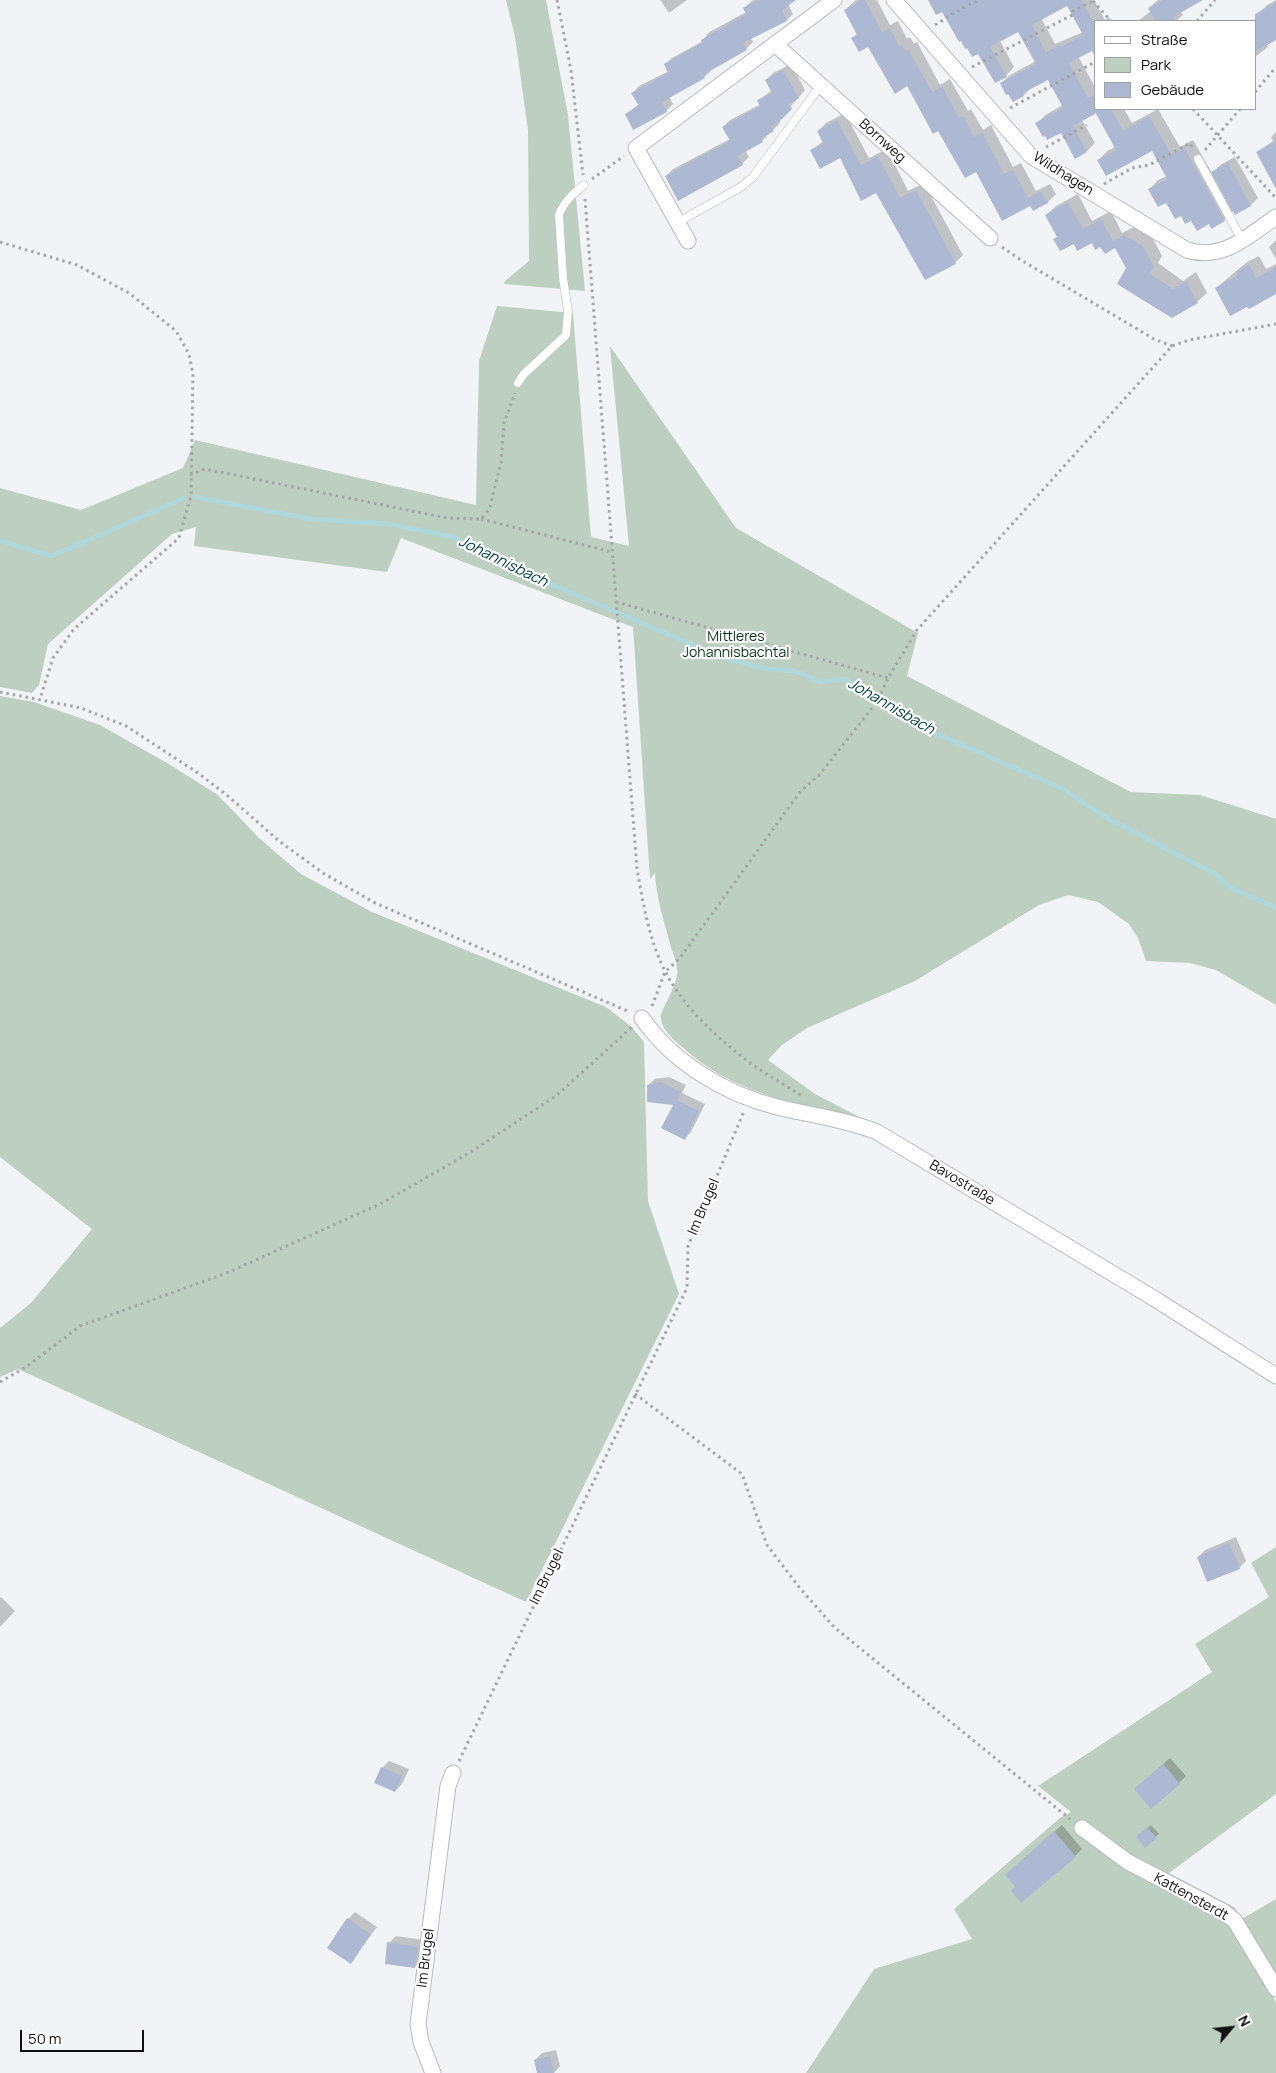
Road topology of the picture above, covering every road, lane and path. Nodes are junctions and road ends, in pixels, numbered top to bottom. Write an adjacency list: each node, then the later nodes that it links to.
1 (557, 0): 25 (path)
2 (834, 0): 11 (street)
3 (894, 0): 10 (street, Wildhagen)
4 (980, 0): 10 (path)
5 (1098, 0): 7 (path)
6 (1215, 0): 9 (path)
7 (1093, 1): 8 (path); 14 (path)
8 (1110, 20)
9 (1198, 20)
10 (921, 32): 14 (street, Wildhagen)
11 (775, 44): 15 (street, Bornweg); 22 (street)
12 (1094, 63): 19 (path)
13 (1276, 66): 16 (path)
14 (959, 75): 19 (street, Wildhagen)
15 (821, 85): 29 (lane); 30 (street, Bornweg)
16 (1256, 91)
17 (1194, 110): 21 (path)
18 (1239, 110): 21 (path)
19 (996, 116): 23 (street, Wildhagen)
20 (1087, 125): 23 (path)
21 (1218, 136): 24 (path); 27 (path)
22 (636, 148): 25 (path); 29 (street)
23 (1031, 156): 26 (street, Wildhagen)
24 (1198, 159): 26 (path); 31 (lane)
25 (584, 185): 36 (lane); 39 (path)
26 (1090, 191): 31 (street, Wildhagen)
27 (1276, 198)
28 (1276, 217): 31 (street, Wildhagen)
29 (678, 222): 32 (street)
30 (990, 238): 35 (path)
31 (1242, 240)
32 (688, 241)
33 (0, 242): 37 (path)
34 (1276, 324): 35 (path)
35 (1172, 346): 41 (path)
36 (518, 383): 38 (path)
37 (190, 475): 38 (path); 43 (path)
38 (481, 519): 39 (path)
39 (612, 552): 40 (path)
40 (617, 602): 41 (path); 44 (path)
41 (888, 678): 44 (path)
42 (0, 692): 43 (path)
43 (40, 700): 45 (path)
44 (665, 972): 45 (path); 47 (path)
45 (642, 1018): 46 (street, Bavostraße); 49 (path)
46 (749, 1098): 48 (street, Bavostraße); 50 (path, Im Brugel)
47 (809, 1101)
48 (1276, 1376)
49 (0, 1382)
50 (635, 1394): 51 (path, Im Brugel); 52 (path)
51 (453, 1773): 54 (street, Im Brugel)
52 (1082, 1828): 53 (street, Kattensterdt)
53 (1276, 1989)
54 (432, 2073)

